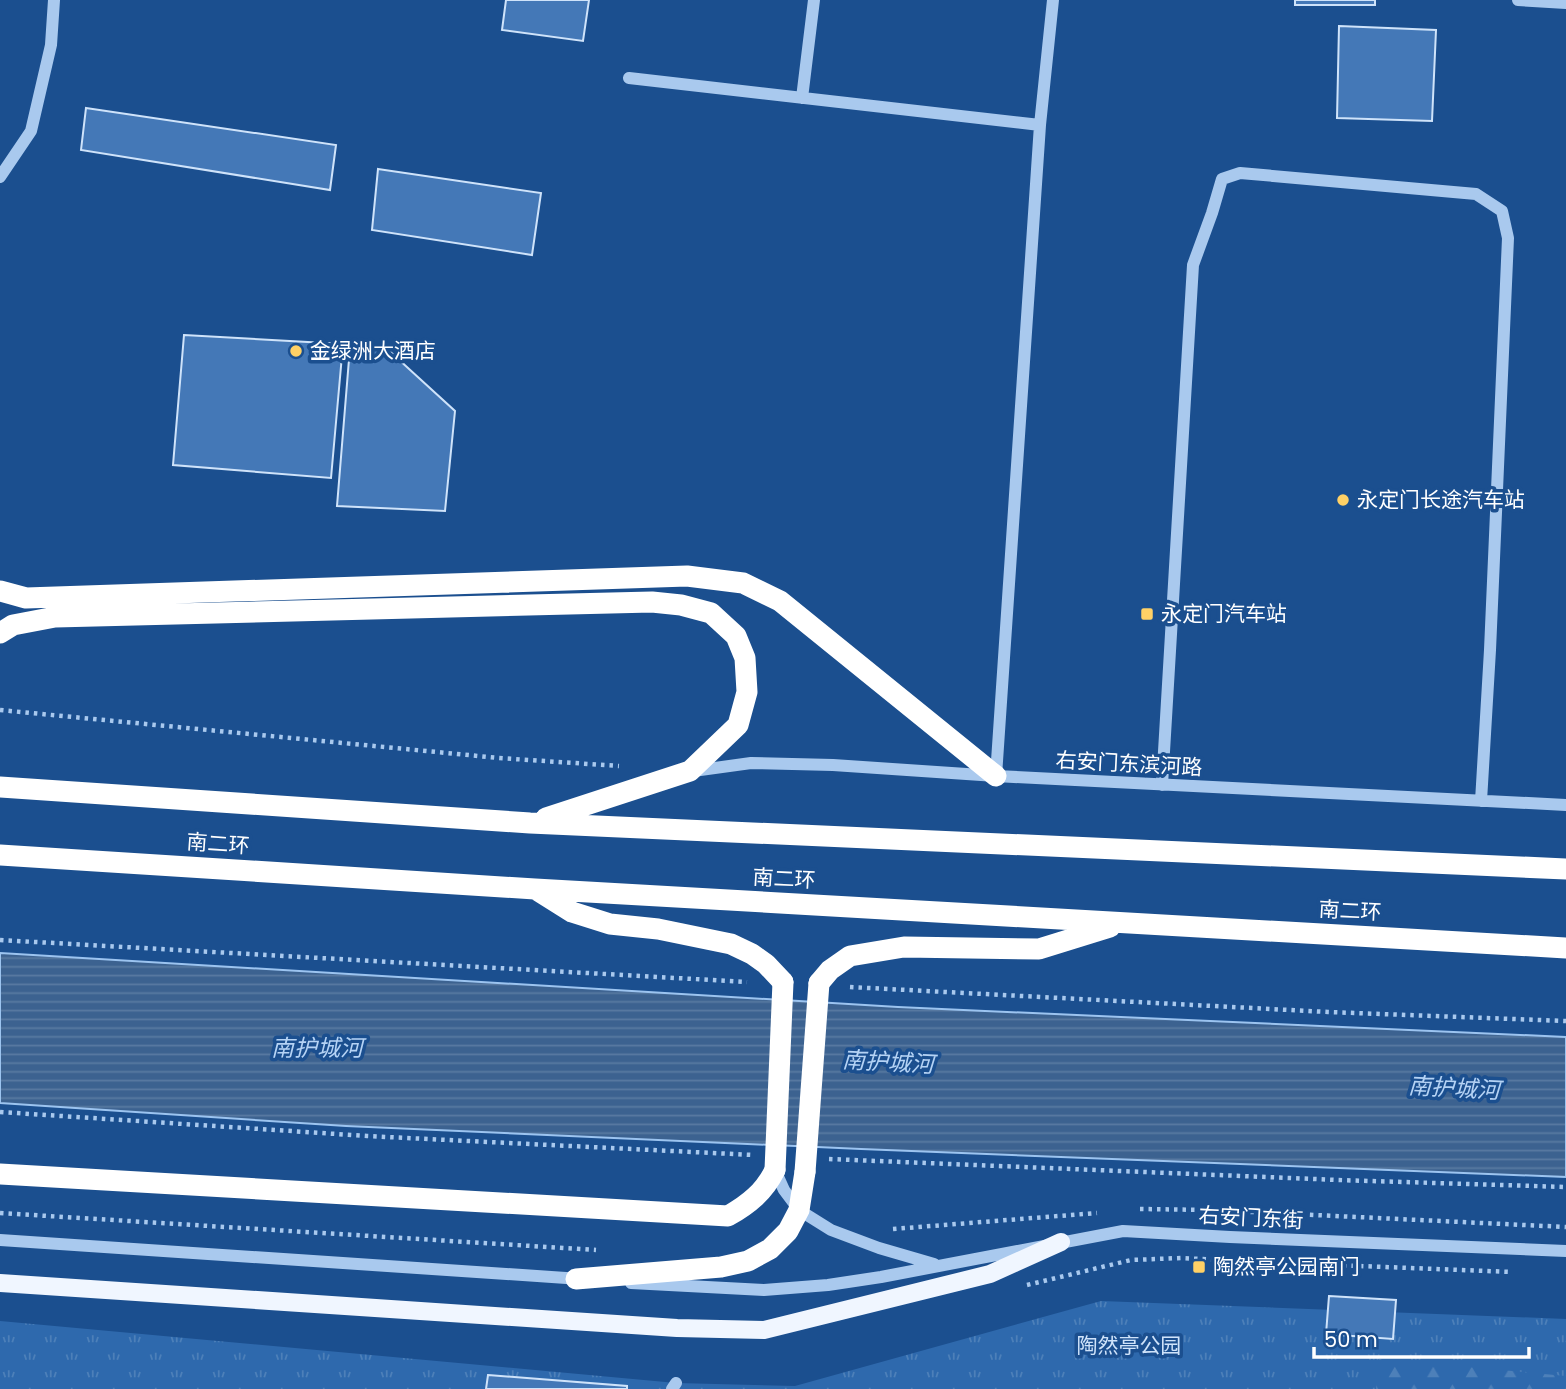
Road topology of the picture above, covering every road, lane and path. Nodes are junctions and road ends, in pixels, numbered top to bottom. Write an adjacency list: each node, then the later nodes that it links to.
1 (54, 0): 9 (street)
2 (814, 0): 7 (street)
3 (1053, 0): 8 (street)
4 (1518, 0): 5 (street)
5 (1566, 3)
6 (629, 78): 7 (street)
7 (802, 98): 8 (street)
8 (1040, 125): 15 (street)
9 (0, 177)
10 (0, 591): 15 (highway)
11 (0, 633): 14 (highway)
12 (0, 710): 13 (path)
13 (622, 766)
14 (690, 771): 15 (street, 右安门东滨河路); 20 (highway)
15 (996, 776): 16 (street, 右安门东滨河路)
16 (1162, 785): 18 (street, 右安门东滨河路); 18 (street)
17 (0, 787): 20 (highway, 南二环)
18 (1481, 801): 19 (street, 右安门东滨河路)
19 (1566, 804)
20 (530, 823): 22 (highway, 南二环)
21 (0, 855): 23 (highway, 南二环)
22 (1566, 869)
23 (535, 889): 24 (highway, 南二环); 26 (highway, bridge)
24 (1124, 923): 25 (highway, 南二环); 28 (highway, bridge)
25 (1566, 948)
26 (775, 1170): 27 (highway); 28 (street)
27 (0, 1174)
28 (799, 1210): 34 (street); 35 (highway)
29 (0, 1213): 32 (path)
30 (0, 1240): 35 (street, 右安门东街)
31 (1061, 1242): 33 (street, 右安门东街); 34 (street, 右安门东街); 36 (main road)
32 (603, 1251)
33 (1566, 1251)
34 (938, 1265): 35 (street, 右安门东街)
35 (576, 1279)
36 (0, 1283)

